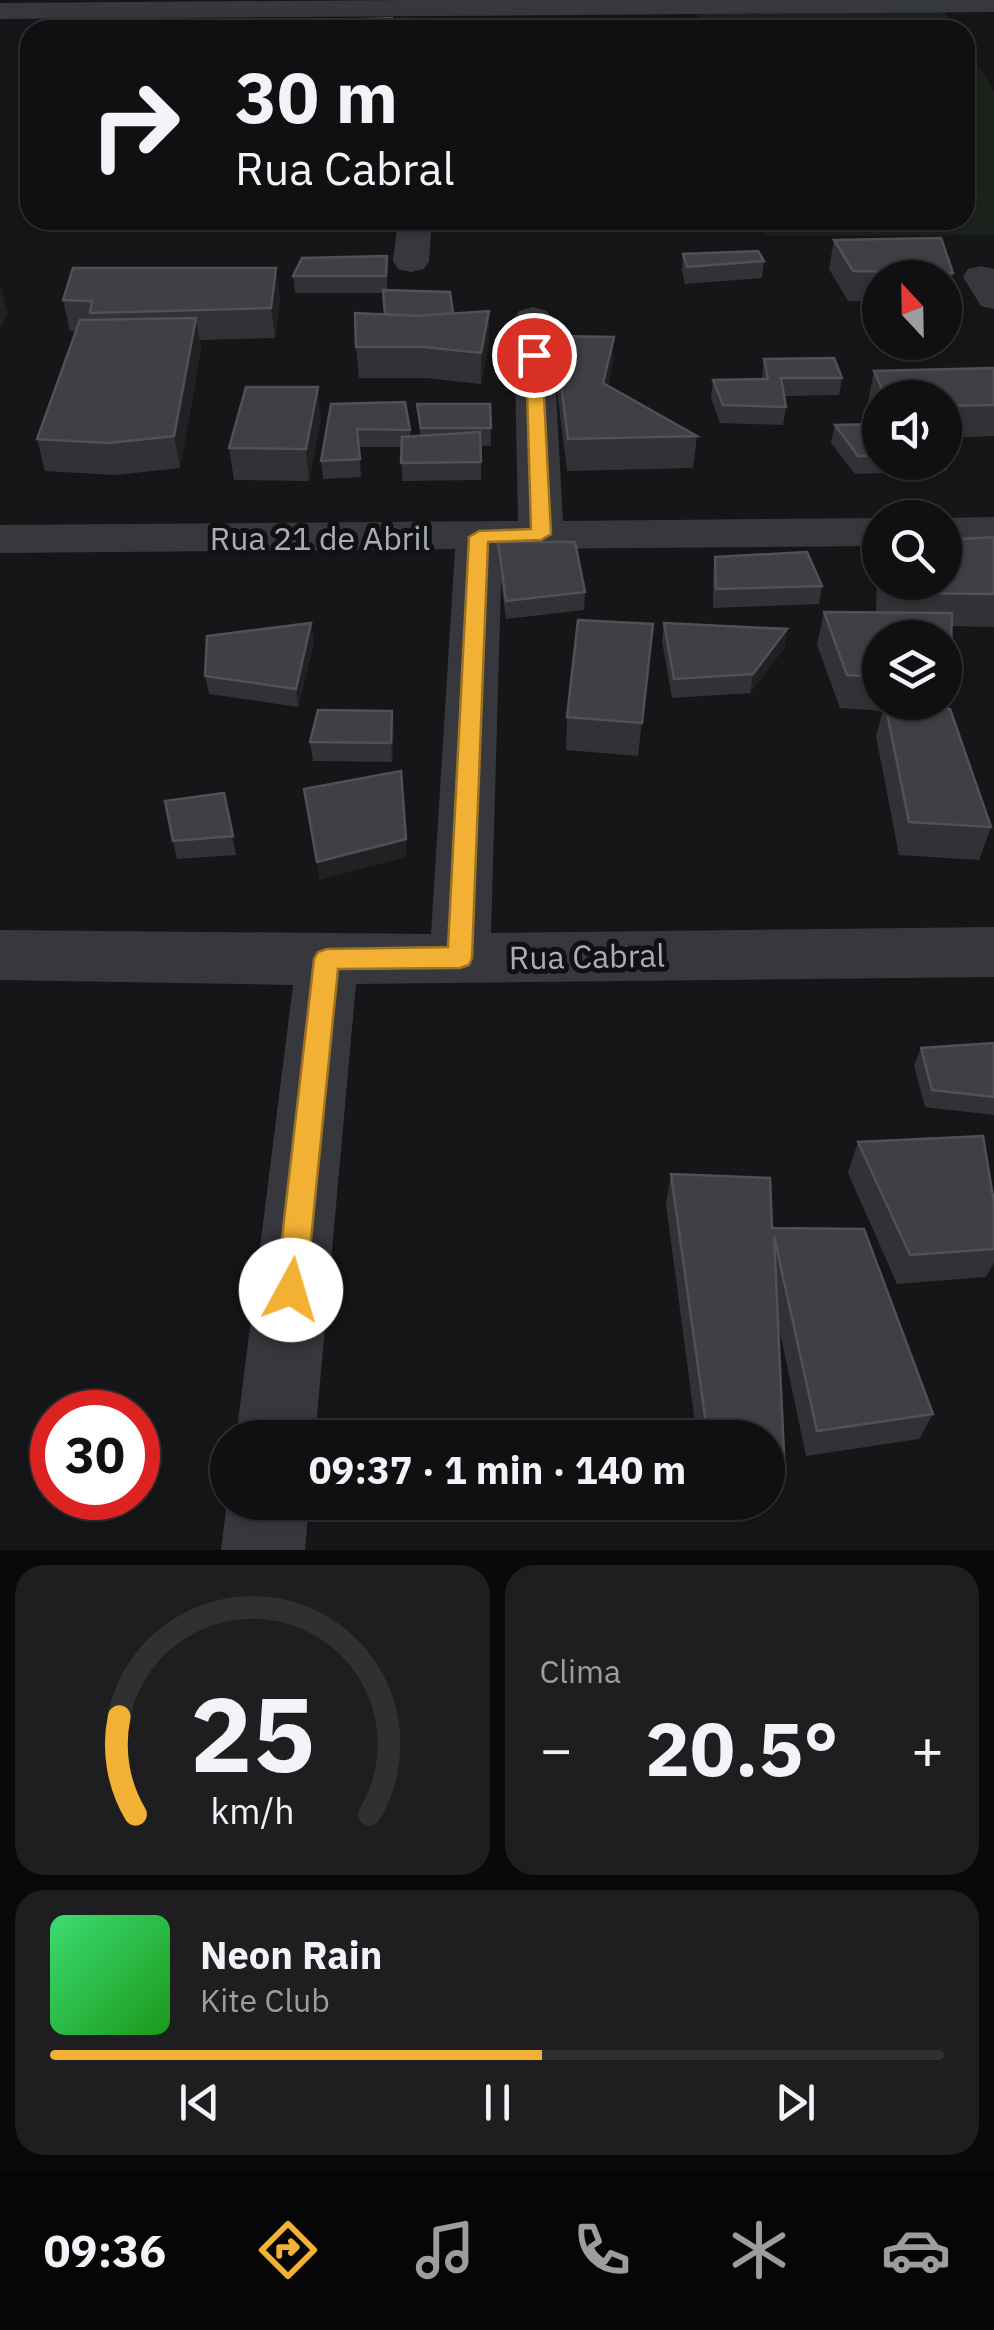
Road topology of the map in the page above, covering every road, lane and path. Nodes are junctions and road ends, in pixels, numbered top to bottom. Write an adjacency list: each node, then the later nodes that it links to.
1 (864, 2): 2 (street); 5 (street)
2 (931, 2): 3 (street)
3 (994, 4)
4 (0, 11): 5 (street)
5 (435, 19)
6 (414, 230): 7 (street)
7 (410, 260)
8 (532, 319): 12 (street)
9 (994, 531): 11 (street)
10 (862, 532): 12 (street, Rua 21 de Abril)
11 (962, 532)
12 (541, 534): 13 (street, Rua 21 de Abril)
13 (479, 537): 14 (street, Rua 21 de Abril); 17 (street)
14 (0, 540)
15 (994, 952): 17 (street, Rua Cabral)
16 (0, 955): 18 (street, Rua Cabral)
17 (460, 958): 18 (street, Rua Cabral)
18 (327, 959): 19 (street)
19 (277, 1420)
20 (266, 1520): 21 (street)
21 (263, 1550)

